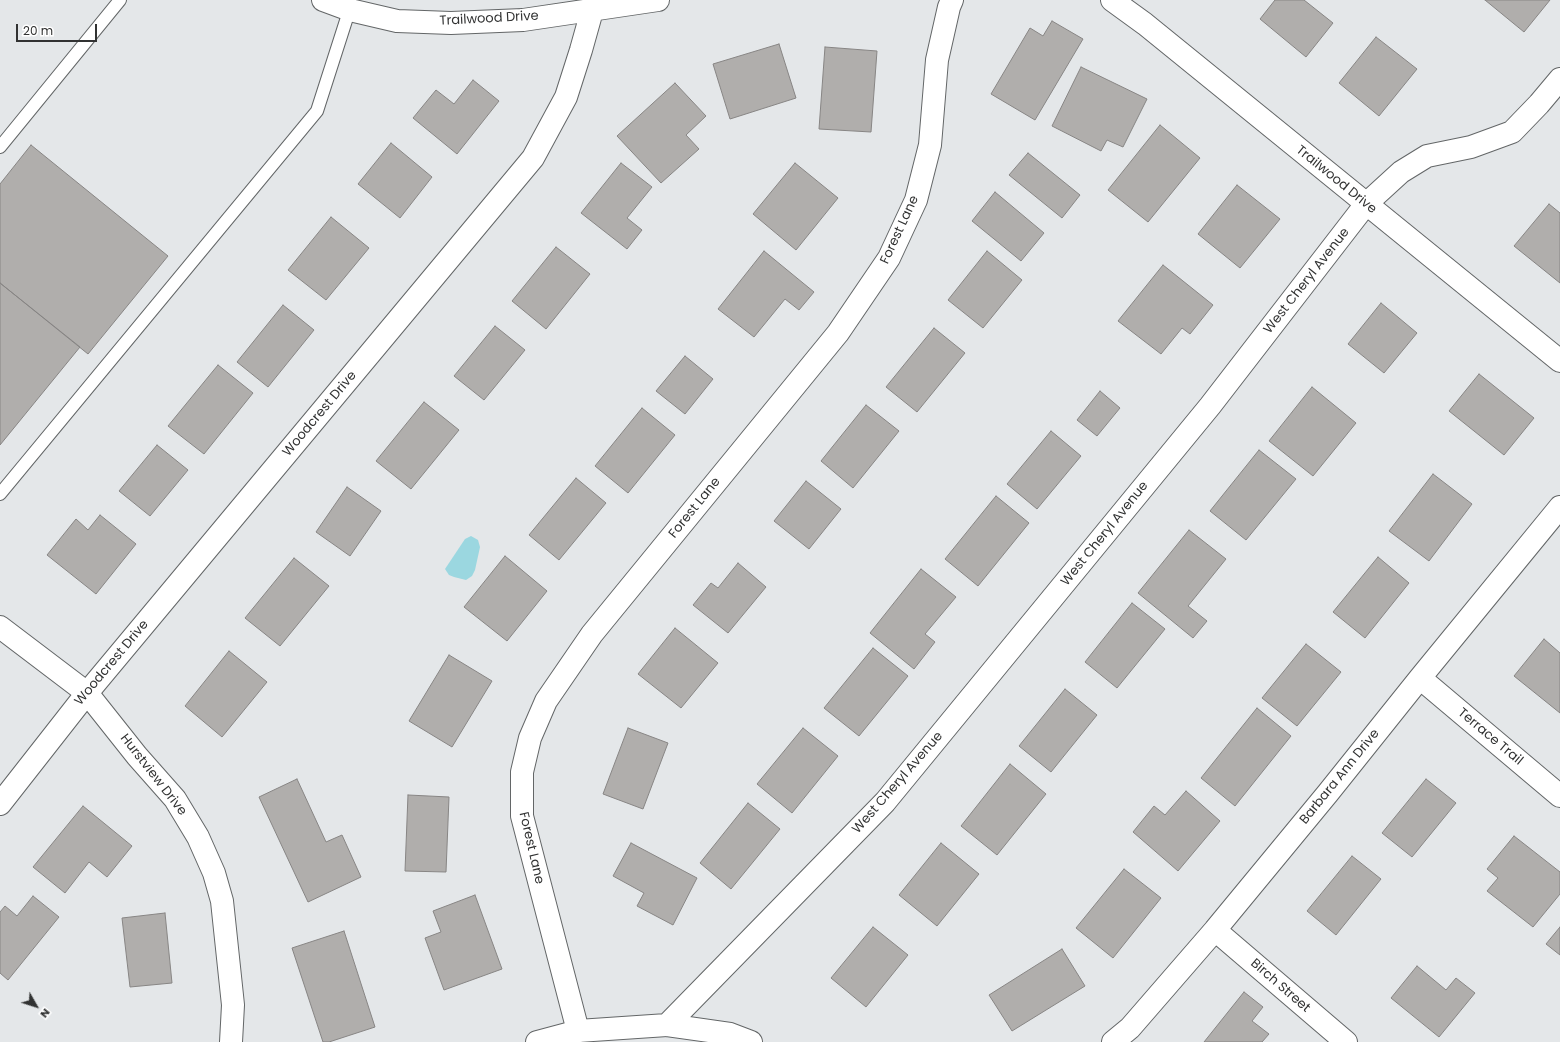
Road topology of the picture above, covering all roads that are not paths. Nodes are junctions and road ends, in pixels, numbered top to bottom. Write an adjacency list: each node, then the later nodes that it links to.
1 (120, 0): 9 (lane)
2 (323, 0): 7 (street, Trailwood Drive)
3 (658, 0): 6 (street, Trailwood Drive)
4 (952, 0): 21 (street, Forest Lane)
5 (1112, 0): 10 (street, Trailwood Drive)
6 (594, 4): 7 (street, Trailwood Drive); 16 (street, Woodcrest Drive)
7 (351, 5): 12 (lane)
8 (1560, 79): 10 (street, West Cheryl Avenue)
9 (0, 147)
10 (1366, 204): 11 (street, Trailwood Drive); 20 (street, West Cheryl Avenue)
11 (1560, 361)
12 (0, 494)
13 (1560, 506): 15 (street, Barbara Ann Drive)
14 (0, 627): 16 (street, Hurstview Drive)
15 (1420, 678): 17 (street, Terrace Trail); 19 (street, Barbara Ann Drive)
16 (87, 692): 18 (street, Woodcrest Drive); 22 (street, Hurstview Drive)
17 (1560, 796)
18 (0, 804)
19 (1215, 930): 25 (street, Barbara Ann Drive); 26 (street, Birch Street)
20 (667, 1025): 21 (street); 24 (street)
21 (578, 1031): 23 (street)
22 (231, 1042)
23 (537, 1042)
24 (751, 1042)
25 (1113, 1042)
26 (1346, 1042)

